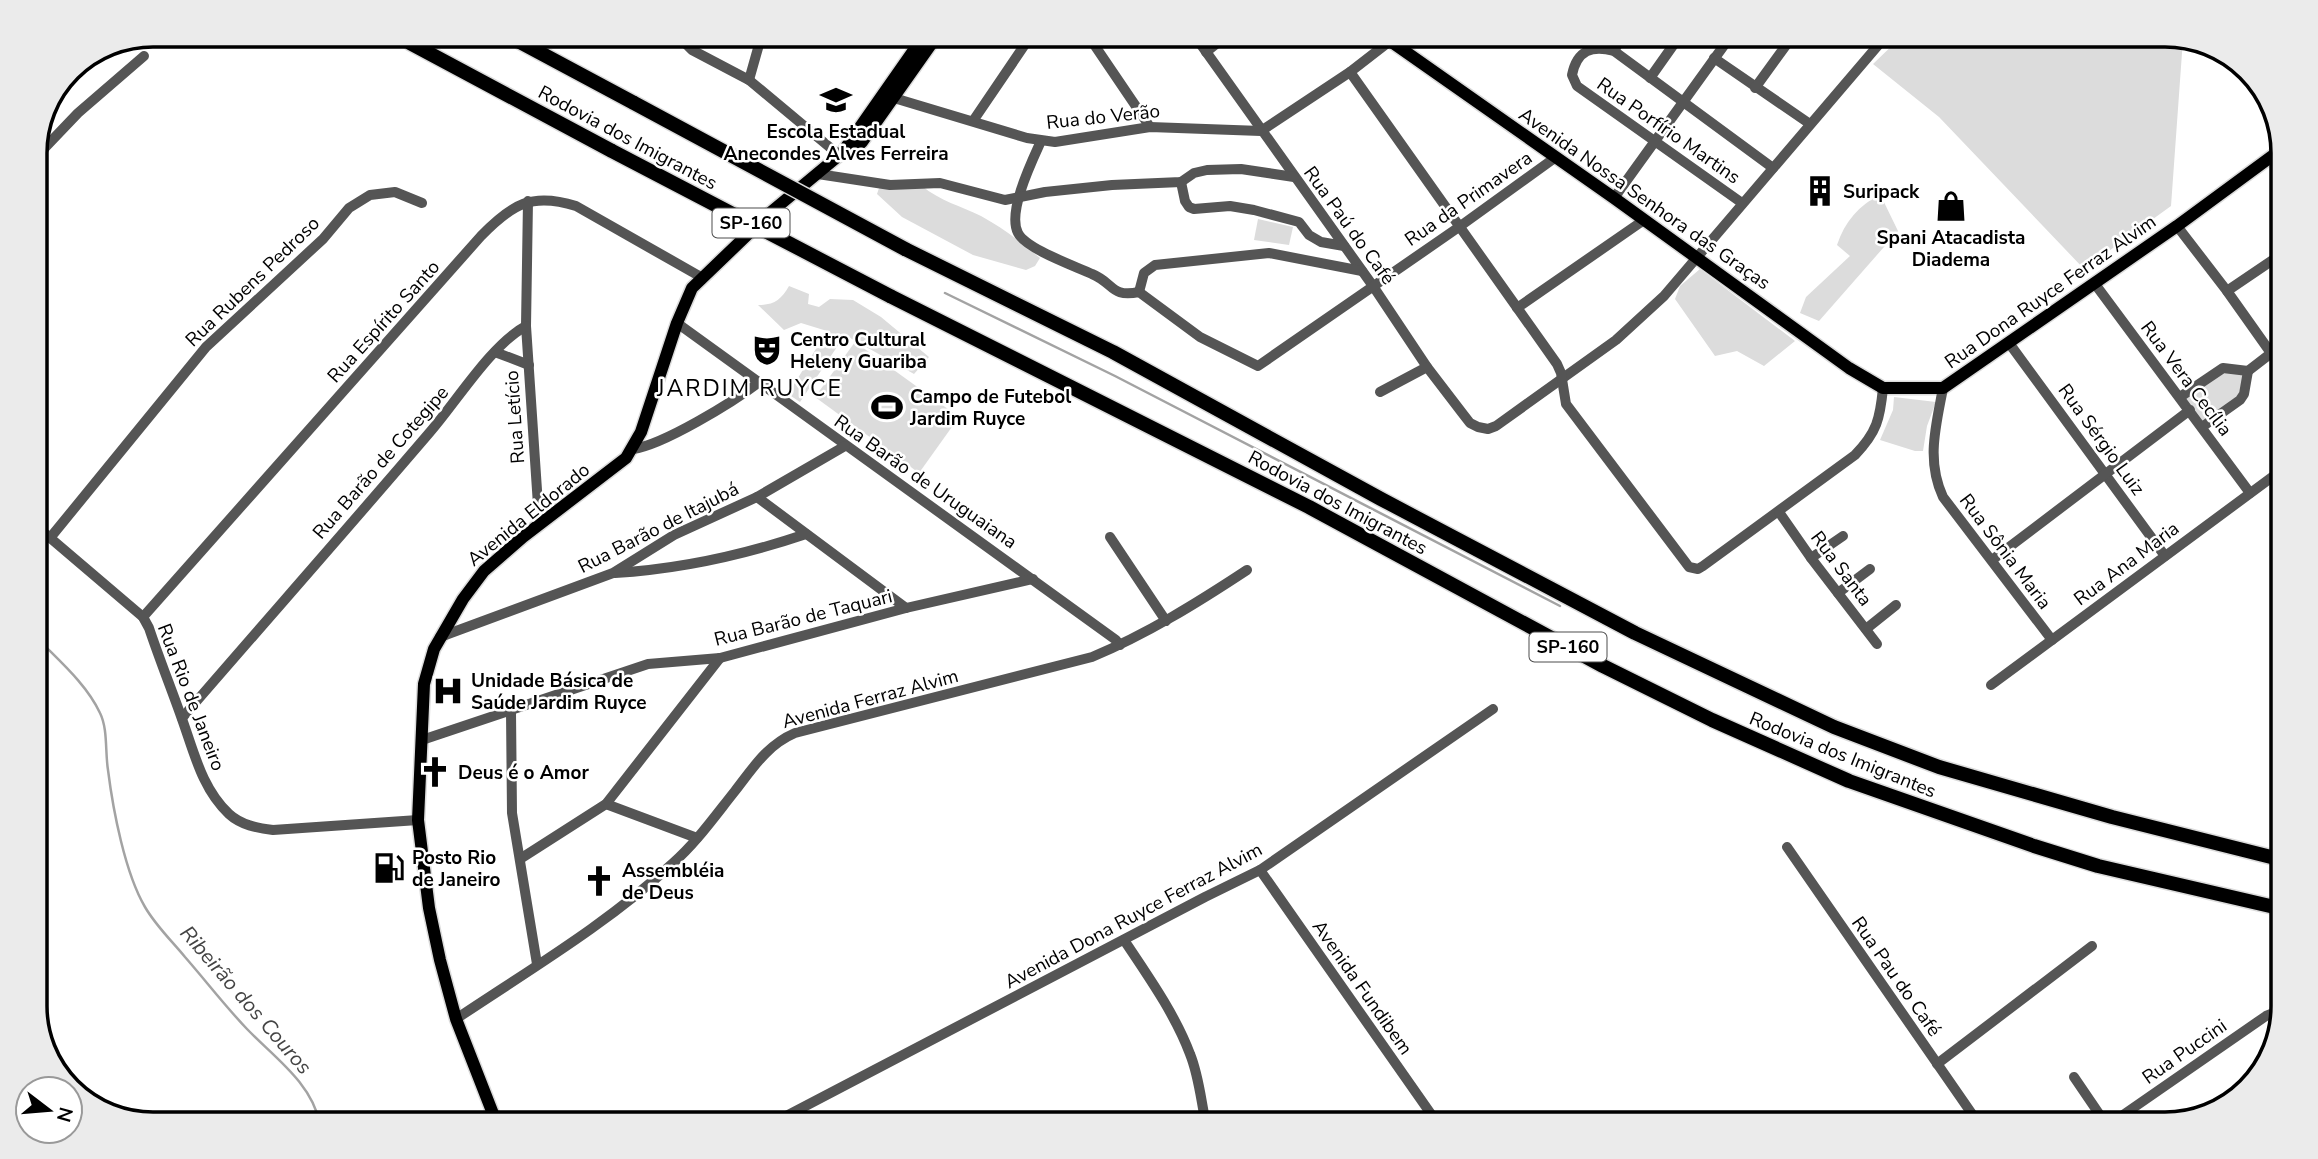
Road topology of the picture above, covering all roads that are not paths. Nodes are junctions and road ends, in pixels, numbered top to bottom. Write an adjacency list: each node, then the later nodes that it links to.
1 (417, 47): 119 (highway, Rodovia dos Imigrantes / SP-160, bridge)
2 (529, 47): 116 (highway, Rodovia dos Imigrantes / SP-160, bridge)
3 (689, 47): 24 (street)
4 (758, 47): 24 (street)
5 (917, 47): 26 (main road, Avenida Eldorado)
6 (928, 47): 26 (main road, Avenida Eldorado)
7 (1023, 47): 28 (street)
8 (1096, 47): 30 (street)
9 (1203, 47): 19 (street, Rua Paú do Café)
10 (1212, 47): 19 (street)
11 (1380, 47): 22 (street)
12 (1398, 47): 36 (main road, Avenida Nossa Senhora das Graças)
13 (1616, 47): 18 (street, Rua Porfírio Martins)
14 (1672, 47): 23 (street)
15 (1722, 47): 21 (street)
16 (1785, 47): 25 (street)
17 (1876, 47): 29 (street)
18 (1614, 51): 23 (street); 33 (street, Rua Porfírio Martins)
19 (1206, 52): 31 (street, Rua Paú do Café)
20 (145, 57): 34 (street)
21 (1714, 58): 25 (street); 27 (street)
22 (1350, 72): 31 (street); 49 (street)
23 (1650, 79): 27 (street)
24 (749, 80): 35 (street)
25 (1755, 88): 29 (street)
26 (889, 95): 28 (street, Rua do Verão); 35 (main road, Avenida Eldorado)
27 (1684, 103): 33 (street); 38 (street)
28 (973, 121): 32 (street, Rua do Verão)
29 (1810, 124): 38 (street)
30 (1150, 127): 31 (street, Rua do Verão); 32 (street, Rua do Verão)
31 (1261, 131): 40 (street, Rua Paú do Café)
32 (1041, 141): 42 (street)
33 (1656, 142): 43 (street); 46 (street, Rua Porfírio Martins)
34 (47, 145)
35 (841, 154): 39 (main road, Avenida Eldorado)
36 (1556, 157): 43 (main road, Avenida Nossa Senhora das Graças); 49 (street, Rua da Primavera)
37 (2271, 157): 48 (main road, Rua Dona Ruyce Ferraz Alvim)
38 (1773, 169): 46 (street)
39 (818, 174): 42 (street); 54 (main road, Avenida Eldorado)
40 (1294, 177): 41 (street); 50 (street, Rua Paú do Café)
41 (1181, 182): 42 (street); 50 (street)
42 (1018, 195): 58 (street)
43 (1614, 198): 47 (main road, Avenida Nossa Senhora das Graças)
44 (528, 201): 54 (street); 61 (street); 99 (street, Rua Espírito Santo)
45 (422, 203): 88 (street, Rua Rubens Pedroso)
46 (1742, 203): 51 (street)
47 (1644, 220): 51 (main road, Avenida Nossa Senhora das Graças); 59 (street)
48 (2177, 226): 55 (main road, Rua Dona Ruyce Ferraz Alvim); 57 (street)
49 (1459, 228): 56 (street, Rua da Primavera); 59 (street)
50 (1343, 246): 53 (street, Rua Paú do Café)
51 (1694, 257): 68 (street); 70 (main road, Avenida Nossa Senhora das Graças)
52 (2271, 261): 57 (street)
53 (1362, 271): 56 (street, Rua Paú do Café); 58 (street)
54 (701, 277): 60 (main road, Avenida Eldorado)
55 (2095, 284): 62 (main road, Rua Dona Ruyce Ferraz Alvim); 73 (street, Rua Vera Cecília)
56 (1373, 286): 58 (street, Rua da Primavera); 66 (street, Rua Paú do Café)
57 (2227, 291): 64 (street)
58 (1139, 292)
59 (1517, 308): 68 (street)
60 (677, 323): 69 (street, Rua Barão de Uruguaiana); 77 (main road, Avenida Eldorado)
61 (526, 326): 63 (street, Rua Barão de Cotegipe); 65 (street, Rua Letício)
62 (2009, 343): 71 (main road, Rua Dona Ruyce Ferraz Alvim); 78 (street, Rua Sérgio Luiz)
63 (495, 352): 65 (street); 110 (street, Rua Barão de Cotegipe)
64 (2270, 353): 67 (street)
65 (529, 365): 82 (street, Rua Letício)
66 (1427, 367): 68 (street, Rua Paú do Café); 72 (street)
67 (2248, 371): 73 (street); 75 (street)
68 (1562, 379): 83 (street)
69 (758, 383): 76 (street, Rua Barão de Uruguaiana); 77 (street)
70 (1883, 388): 71 (main road, Rua Dona Ruyce Ferraz Alvim); 83 (street)
71 (1943, 388): 91 (street, Rua Sônia Maria)
72 (1380, 393)
73 (2180, 397): 74 (street, Rua Vera Cecília)
74 (2190, 410): 75 (street, Rua Vera Cecília); 78 (street)
75 (2202, 427): 80 (street, Rua Vera Cecília)
76 (845, 446): 81 (street, Rua Barão de Itajubá); 95 (street, Rua Barão de Uruguaiana)
77 (633, 449): 102 (main road, Avenida Eldorado)
78 (2106, 473): 89 (street, Rua Sérgio Luiz); 91 (street)
79 (2271, 478): 80 (street, Rua Ana Maria)
80 (2250, 493): 89 (street, Rua Ana Maria)
81 (757, 496): 84 (street); 94 (street, Rua Barão de Itajubá)
82 (538, 505)
83 (1779, 512): 90 (street, Rua Santa)
84 (806, 534): 94 (street); 98 (street)
85 (47, 535): 88 (street, Rua Rio de Janeiro)
86 (1843, 536): 90 (street)
87 (1110, 537): 100 (street)
88 (50, 538): 99 (street, Rua Rio de Janeiro)
89 (2165, 556): 103 (street, Rua Ana Maria)
90 (1811, 558): 96 (street, Rua Santa)
91 (1992, 560): 103 (street, Rua Sônia Maria)
92 (1870, 569): 96 (street)
93 (1247, 570): 100 (street, Avenida Ferraz Alvim)
94 (613, 573): 102 (street, Rua Barão de Itajubá)
95 (1034, 579): 98 (street, Rua Barão de Taquari); 105 (street, Rua Barão de Uruguaiana)
96 (1838, 593): 101 (street, Rua Santa)
97 (1896, 605): 101 (street)
98 (906, 608): 106 (street, Rua Barão de Taquari)
99 (142, 617): 110 (street, Rua Rio de Janeiro)
100 (1166, 621): 105 (street, Avenida Ferraz Alvim)
101 (1866, 629): 104 (street, Rua Santa)
102 (440, 637): 111 (main road, Avenida Eldorado)
103 (2052, 640): 107 (street, Rua Ana Maria)
104 (1877, 644)
105 (1120, 645): 114 (street, Avenida Ferraz Alvim)
106 (720, 658): 109 (street, Rua Barão de Taquari); 112 (street)
107 (1991, 685)
108 (1493, 709): 118 (street, Avenida Dona Ruyce Ferraz Alvim)
109 (511, 712): 111 (street, Rua Barão de Taquari); 117 (street)
110 (182, 718): 113 (street, Rua Rio de Janeiro)
111 (422, 740): 113 (main road, Avenida Eldorado)
112 (606, 804): 114 (street); 117 (street)
113 (418, 820): 124 (main road, Avenida Eldorado)
114 (697, 838): 122 (street, Avenida Ferraz Alvim)
115 (1787, 847): 125 (street, Rua Pau do Café)
116 (2271, 857)
117 (520, 859): 122 (street)
118 (1260, 870): 120 (street, Avenida Dona Ruyce Ferraz Alvim); 130 (street, Avenida Fundibem)
119 (2271, 906)
120 (1124, 940): 128 (street, Avenida Dona Ruyce Ferraz Alvim); 129 (street)
121 (2092, 946): 125 (street)
122 (537, 964): 124 (street, Avenida Ferraz Alvim)
123 (2270, 1016): 133 (street, Rua Puccini)
124 (456, 1019): 127 (main road, Avenida Eldorado)
125 (1937, 1064): 131 (street, Rua Pau do Café)
126 (2074, 1077): 132 (street)
127 (492, 1112)
128 (794, 1112)
129 (1204, 1112)
130 (1430, 1112)
131 (1971, 1112)
132 (2099, 1112)
133 (2126, 1112)

